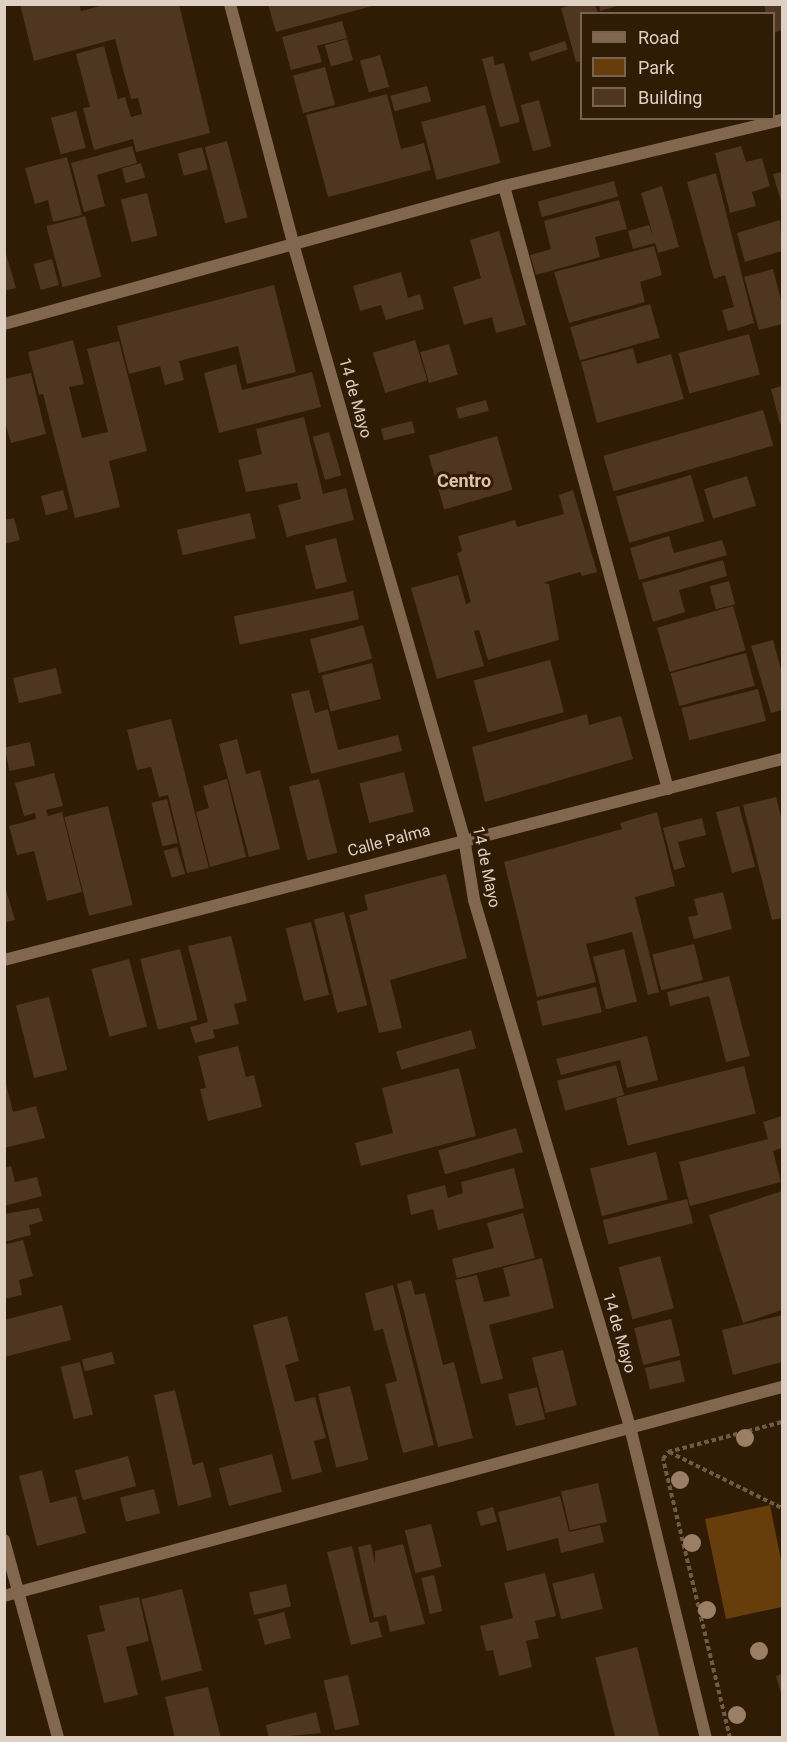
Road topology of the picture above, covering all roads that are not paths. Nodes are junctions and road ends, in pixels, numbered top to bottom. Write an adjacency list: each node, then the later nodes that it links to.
1 (230, 4): 4 (street, 14 de Mayo)
2 (783, 120): 3 (street)
3 (504, 186): 4 (street); 7 (street)
4 (294, 247): 5 (street); 8 (street, 14 de Mayo)
5 (4, 324)
6 (783, 759): 7 (street, Calle Palma)
7 (668, 789): 8 (street, Calle Palma)
8 (464, 838): 9 (street, Calle Palma); 11 (street, 14 de Mayo)
9 (4, 960)
10 (783, 1387): 11 (street)
11 (630, 1427): 13 (street); 16 (street, 14 de Mayo)
12 (4, 1540): 13 (street)
13 (20, 1592): 14 (street); 15 (street)
14 (4, 1596)
15 (58, 1737)
16 (706, 1737)

